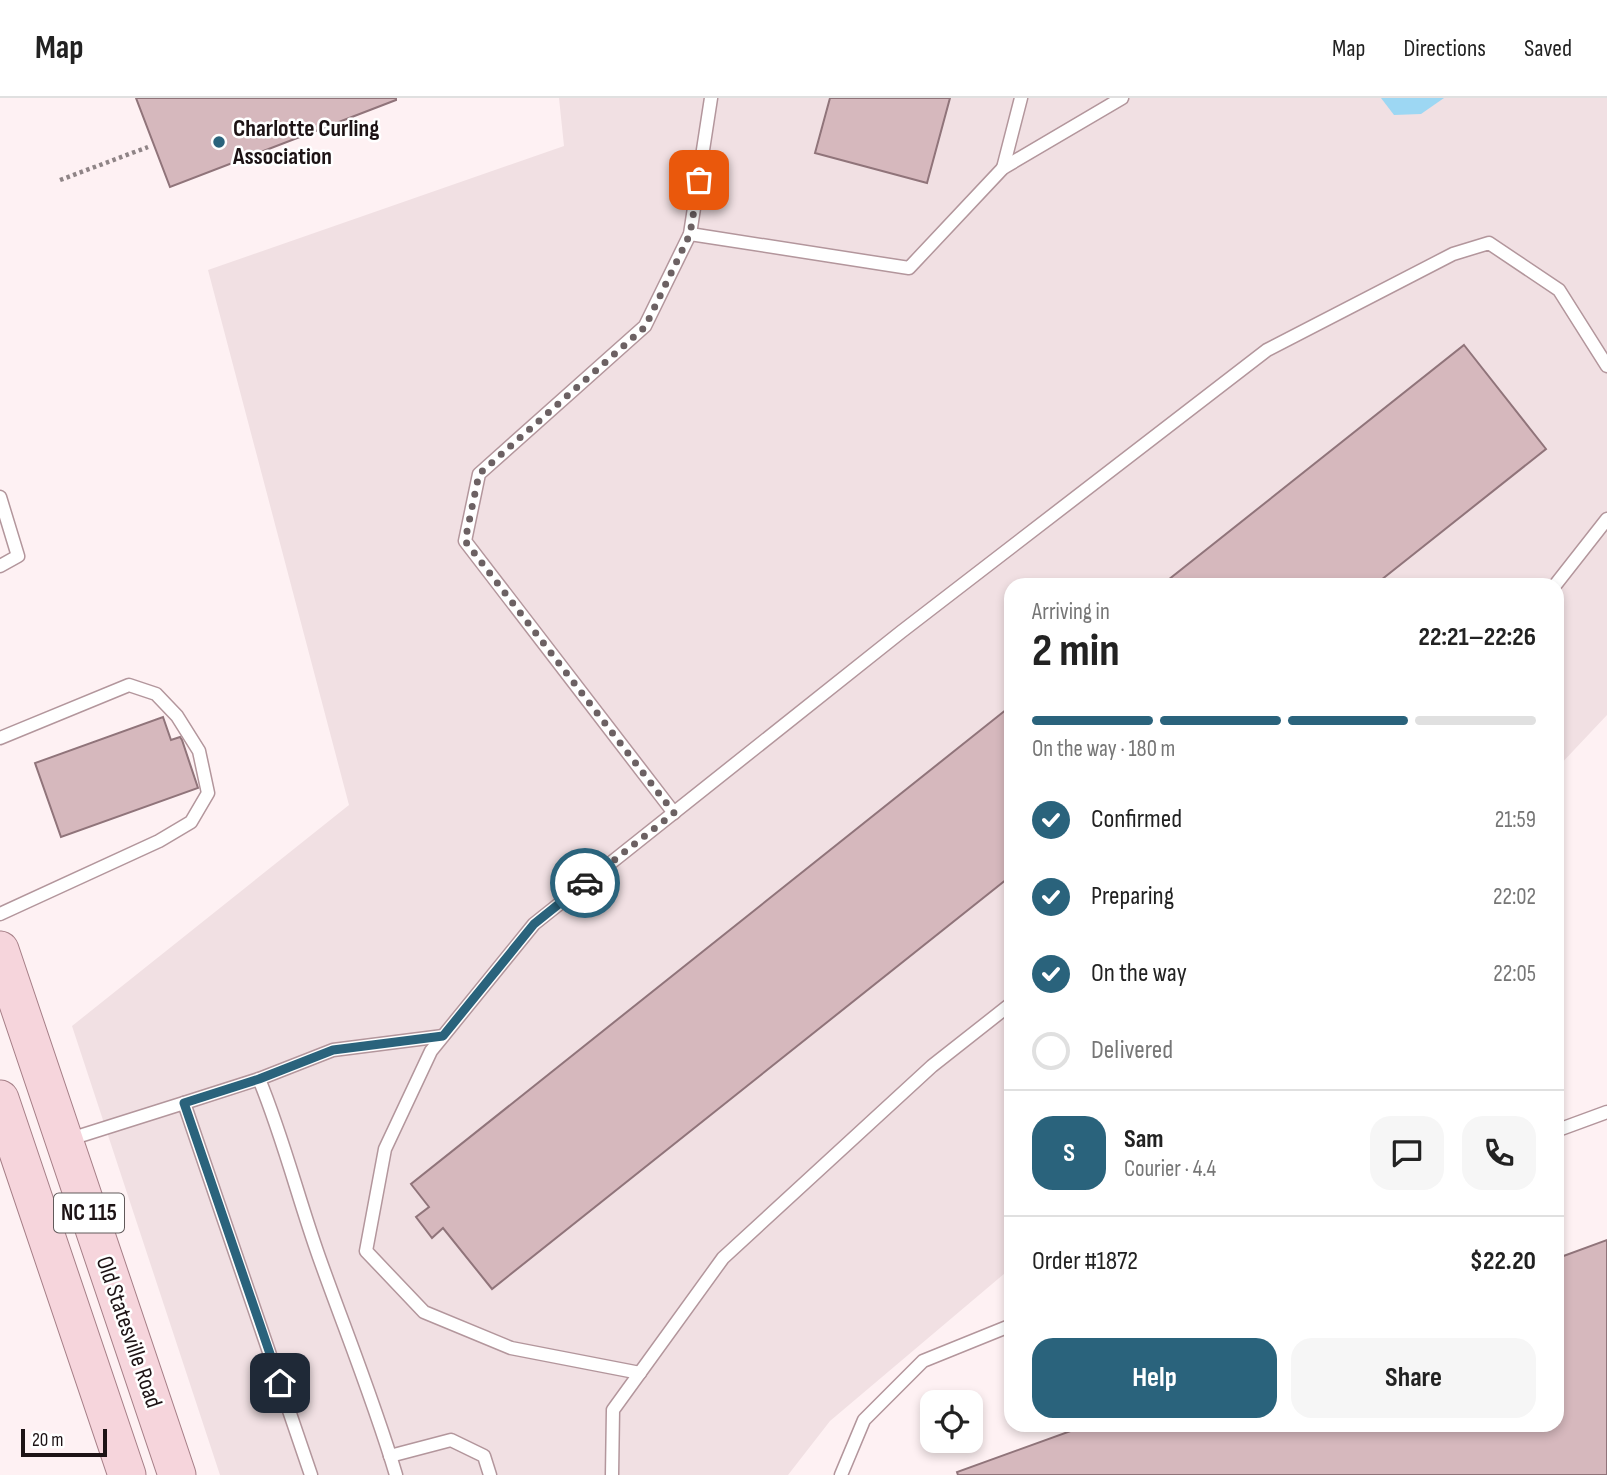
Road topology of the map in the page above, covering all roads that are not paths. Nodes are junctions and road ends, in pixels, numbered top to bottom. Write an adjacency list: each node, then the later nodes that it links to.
1 (711, 98): 5 (lane)
2 (1021, 98): 4 (lane)
3 (1122, 98): 4 (lane)
4 (1003, 168): 5 (lane)
5 (690, 234): 12 (lane)
6 (1607, 366): 12 (lane)
7 (0, 497): 9 (lane)
8 (1607, 519): 10 (lane)
9 (0, 566)
10 (1561, 578)
11 (0, 738): 13 (lane)
12 (674, 813): 16 (lane)
13 (0, 914)
14 (0, 950): 22 (main road, Old Statesville Road / NC 115)
15 (1004, 1009): 24 (lane)
16 (443, 1036): 17 (lane); 24 (lane)
17 (259, 1079): 19 (lane); 25 (lane)
18 (0, 1099): 26 (main road, Old Statesville Road / NC 115)
19 (184, 1103): 22 (lane); 28 (lane)
20 (1607, 1112): 21 (lane)
21 (1564, 1128)
22 (64, 1141): 27 (main road, Old Statesville Road / NC 115)
23 (1004, 1328): 32 (lane)
24 (640, 1373): 31 (lane)
25 (390, 1456): 29 (lane); 30 (lane)
26 (127, 1475)
27 (177, 1475)
28 (310, 1475)
29 (396, 1475)
30 (490, 1475)
31 (612, 1475)
32 (841, 1475)

